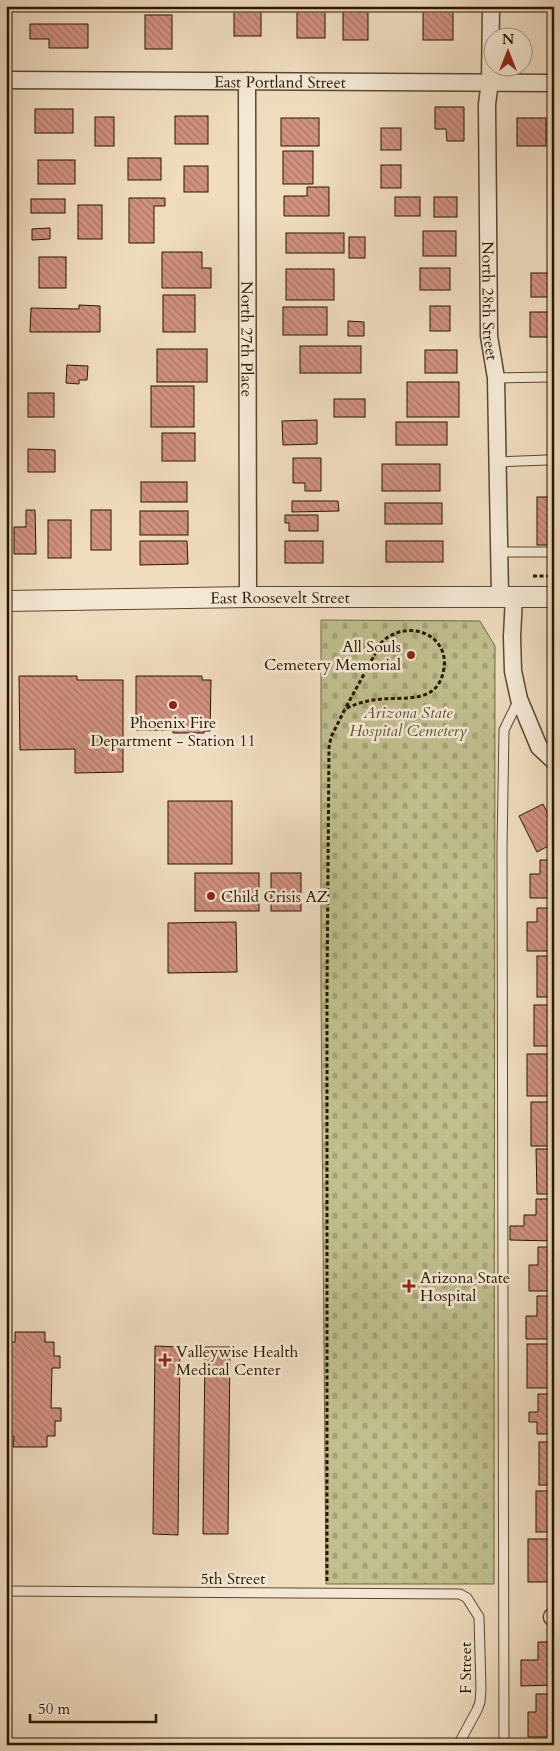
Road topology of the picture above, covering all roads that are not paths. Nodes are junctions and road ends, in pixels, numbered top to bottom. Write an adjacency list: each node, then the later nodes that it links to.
1 (491, 6): 4 (street, North 28th Street)
2 (6, 80): 3 (street, East Portland Street)
3 (247, 80): 4 (street, East Portland Street); 13 (street, North 27th Place)
4 (490, 82): 5 (street, East Portland Street); 7 (street, North 28th Street)
5 (554, 83)
6 (552, 377): 7 (lane)
7 (496, 378): 9 (street, North 28th Street)
8 (547, 460): 9 (lane)
9 (498, 462): 10 (street, North 28th Street)
10 (499, 552): 11 (lane); 12 (street, North 28th Street)
11 (554, 552)
12 (507, 596): 13 (street, East Roosevelt Street); 14 (street, East Roosevelt Street); 16 (street, North 28th Street)
13 (248, 597): 15 (street, East Roosevelt Street)
14 (554, 597)
15 (6, 601)
16 (519, 699): 17 (street, North 28th Street); 21 (lane)
17 (554, 761)
18 (6, 1592): 19 (lane, 5th Street)
19 (460, 1594): 20 (lane, F Street)
20 (458, 1745)
21 (504, 1745)

